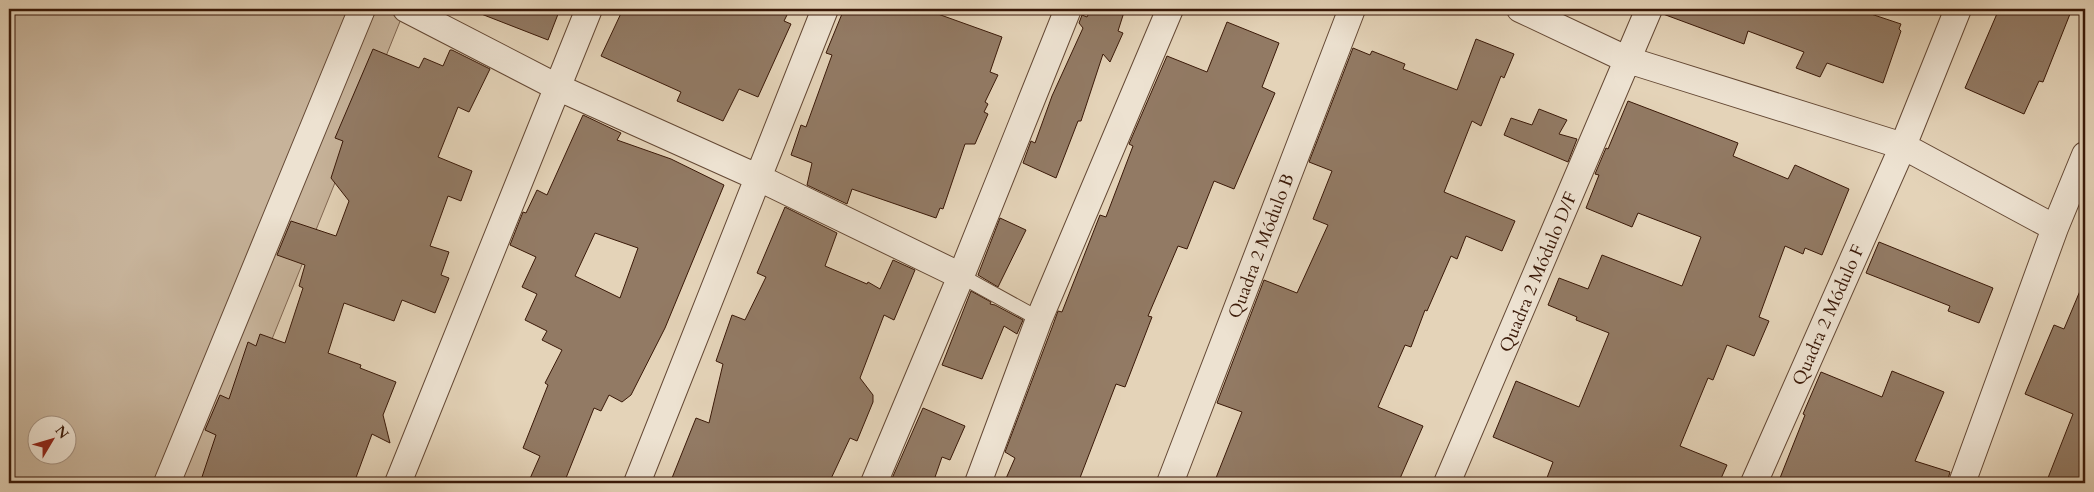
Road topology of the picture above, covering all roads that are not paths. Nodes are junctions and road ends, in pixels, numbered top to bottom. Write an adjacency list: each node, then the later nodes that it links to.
1 (362, 9): 19 (street)
2 (406, 9): 12 (street)
3 (589, 9): 12 (street)
4 (825, 9): 15 (street)
5 (1068, 9): 17 (street)
6 (1170, 9): 18 (street)
7 (1352, 9): 24 (street, Quadra 2 Módulo B)
8 (1520, 9): 11 (street)
9 (1649, 9): 11 (street, Quadra 2 Módulo D/F)
10 (1958, 9): 13 (street, Quadra 2 Módulo F)
11 (1628, 60): 13 (street); 25 (street, Quadra 2 Módulo D/F)
12 (557, 87): 15 (street); 20 (street)
13 (1902, 146): 16 (street); 26 (street, Quadra 2 Módulo F)
14 (2085, 155): 16 (street)
15 (757, 177): 17 (street); 21 (street)
16 (2055, 228): 27 (street)
17 (961, 276): 18 (lane); 22 (street)
18 (1039, 319): 23 (street)
19 (167, 483)
20 (398, 483)
21 (637, 483)
22 (874, 483)
23 (978, 483)
24 (1170, 483)
25 (1447, 483)
26 (1754, 483)
27 (1962, 483)

